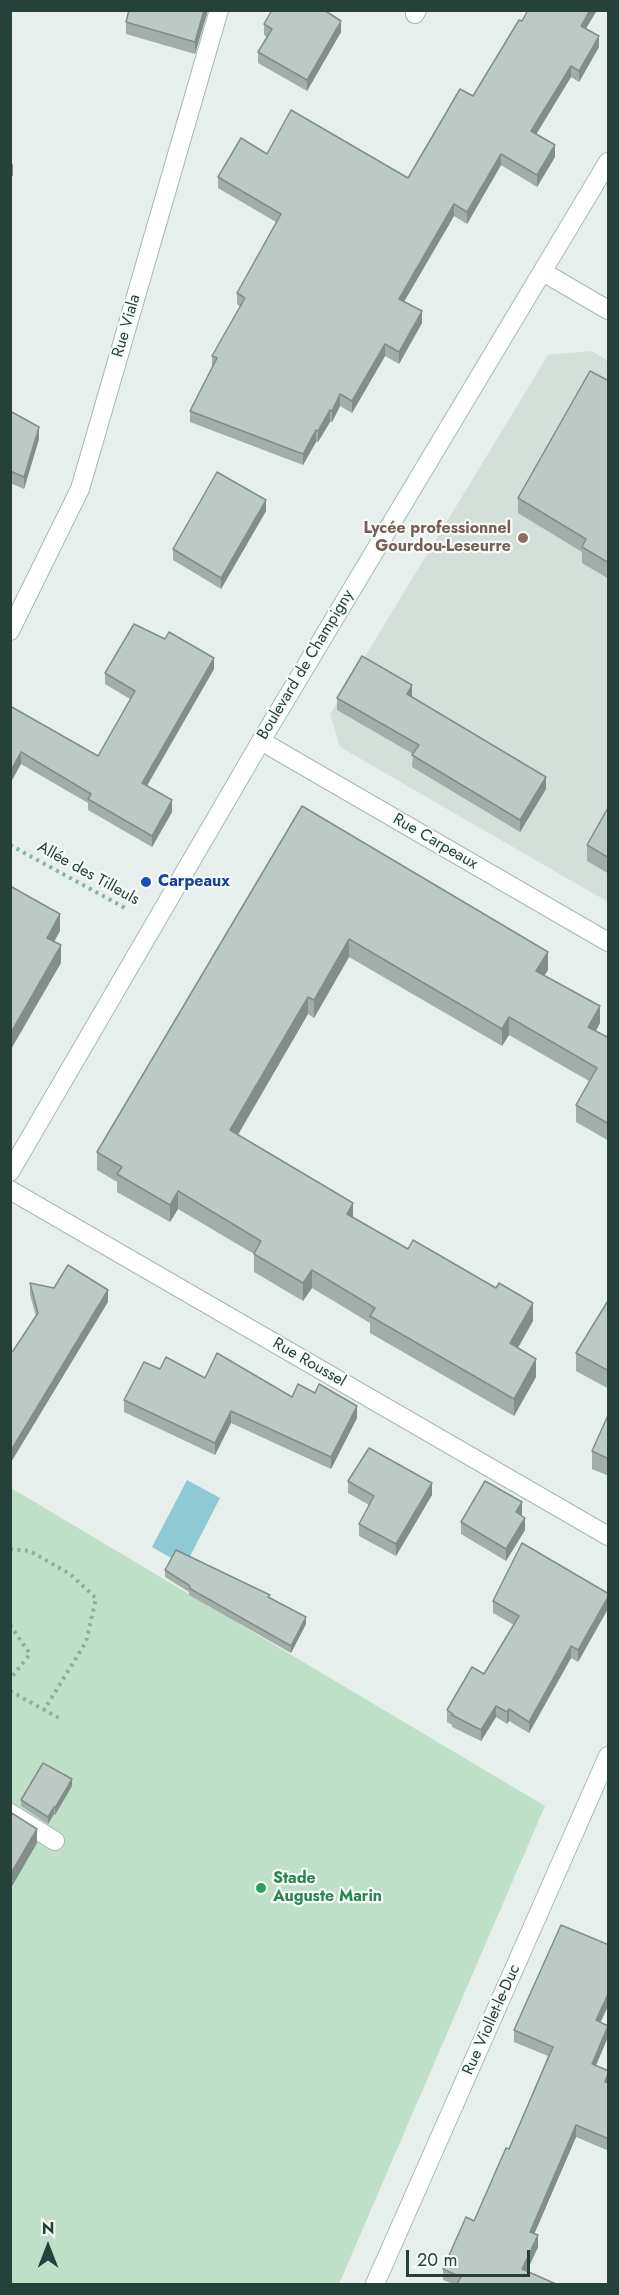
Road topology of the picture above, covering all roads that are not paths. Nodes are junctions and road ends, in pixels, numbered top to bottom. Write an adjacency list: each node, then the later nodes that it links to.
1 (219, 10): 5 (street, Rue Viala)
2 (609, 162): 3 (street, Boulevard de Champigny)
3 (543, 272): 4 (street); 6 (street, Boulevard de Champigny)
4 (609, 310)
5 (10, 631)
6 (261, 741): 7 (street, Rue Carpeaux); 8 (street, Boulevard de Champigny)
7 (609, 942)
8 (10, 1172)
9 (10, 1190): 10 (street, Rue Roussel)
10 (609, 1536)
11 (609, 1756): 14 (street, Rue Viollet-le-Duc)
12 (10, 1813): 13 (street)
13 (55, 1840)
14 (375, 2284)

